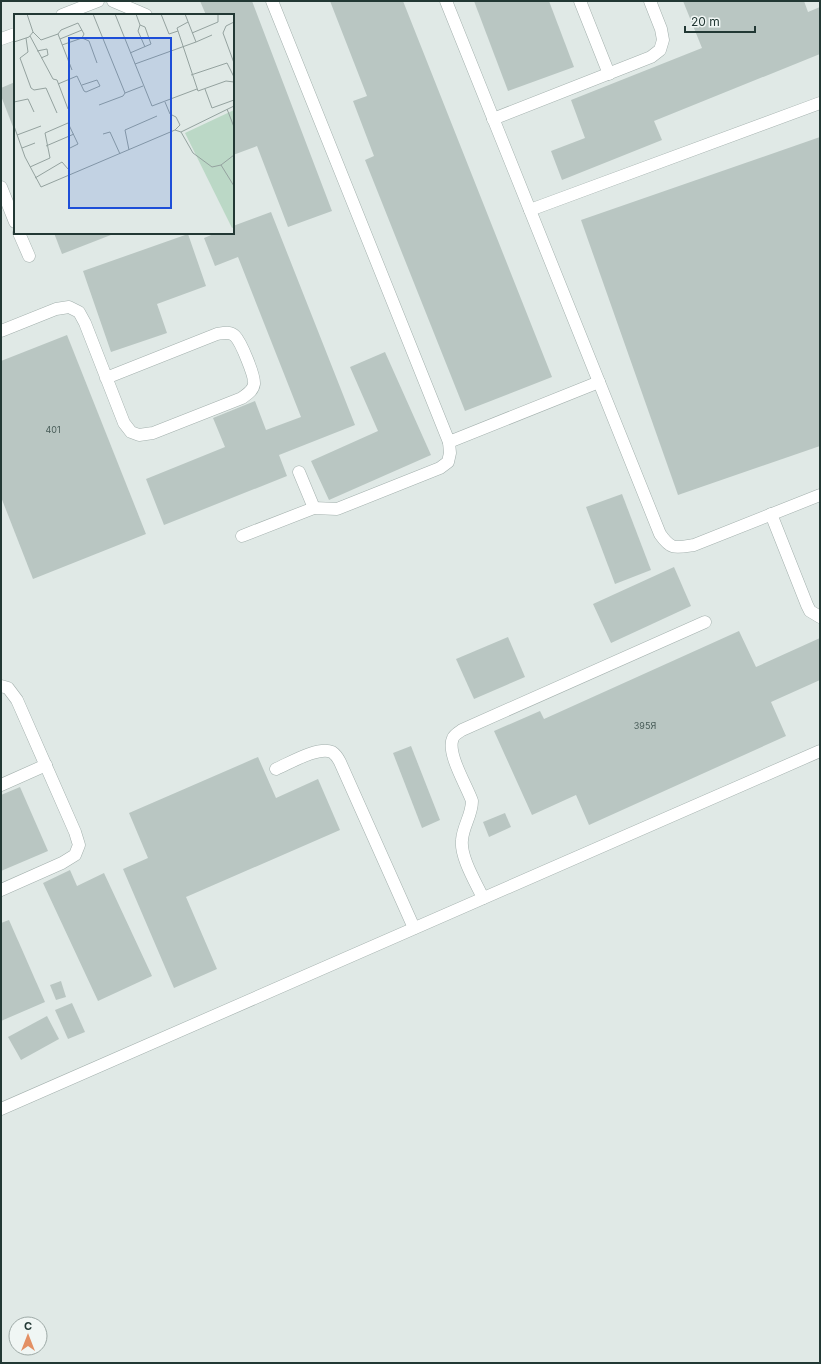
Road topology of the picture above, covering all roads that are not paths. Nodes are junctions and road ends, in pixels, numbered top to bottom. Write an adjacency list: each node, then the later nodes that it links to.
1 (98, 1): 7 (street)
2 (113, 1): 8 (street)
3 (272, 1): 22 (street)
4 (446, 1): 13 (street)
5 (580, 1): 11 (street)
6 (650, 1): 11 (street)
7 (65, 14)
8 (144, 14)
9 (14, 34): 10 (street)
10 (1, 39)
11 (609, 74): 13 (street)
12 (820, 103): 15 (street)
13 (493, 119): 15 (street)
14 (1, 187): 16 (street)
15 (530, 210): 21 (street)
16 (14, 220)
17 (20, 234): 18 (street)
18 (29, 256)
19 (1, 332): 20 (street)
20 (106, 378): 20 (street)
21 (599, 382): 22 (street); 26 (street)
22 (449, 442): 25 (street)
23 (299, 472): 25 (street)
24 (820, 494): 26 (street)
25 (314, 508): 27 (street)
26 (771, 514): 28 (street)
27 (242, 536)
28 (820, 617)
29 (705, 622): 36 (street)
30 (1, 686): 32 (street)
31 (820, 751): 36 (street)
32 (46, 765): 34 (street); 35 (street)
33 (276, 769): 37 (street)
34 (1, 785)
35 (1, 890)
36 (483, 898): 37 (street)
37 (414, 928): 38 (street)
38 (1, 1109)

